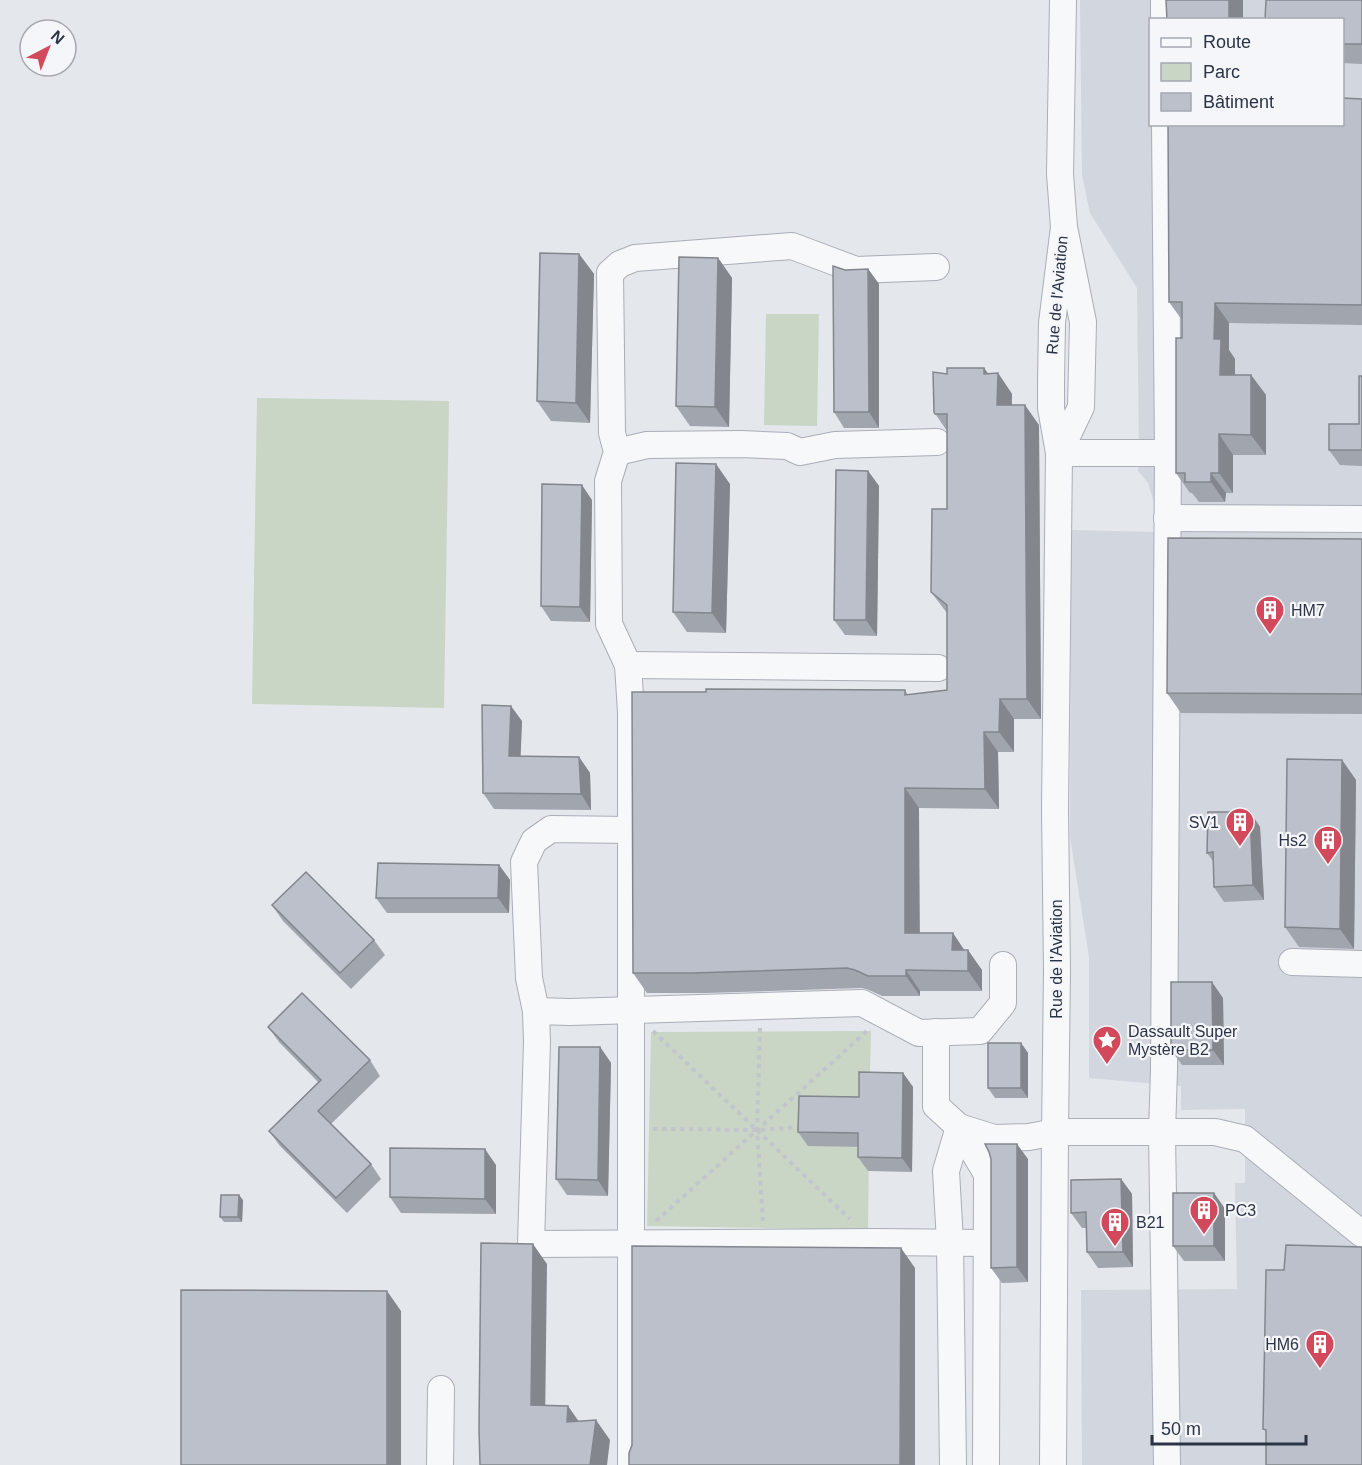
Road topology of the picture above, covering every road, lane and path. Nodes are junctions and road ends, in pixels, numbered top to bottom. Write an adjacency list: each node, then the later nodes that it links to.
1 (1063, 0): 8 (street, Rue de l'Aviation)
2 (1164, 0): 3 (street)
3 (1164, 18)
4 (1165, 126): 9 (street)
5 (936, 267): 7 (street)
6 (937, 442): 7 (street)
7 (617, 452): 12 (street)
8 (1059, 453): 9 (street); 27 (street, Rue de l'Aviation)
9 (1168, 453): 10 (street)
10 (1167, 518): 11 (street); 28 (street)
11 (1362, 519)
12 (628, 665): 13 (street); 14 (street)
13 (938, 668)
14 (631, 830): 19 (street); 20 (street)
15 (1292, 962): 16 (street)
16 (1362, 964)
17 (1003, 965): 22 (street)
18 (760, 1006): 19 (street); 21 (street); 26 (path)
19 (631, 1010): 20 (street); 25 (street); 26 (path)
20 (536, 1011): 34 (street)
21 (885, 1015): 22 (street); 26 (path)
22 (936, 1032): 24 (street)
23 (808, 1126): 26 (path)
24 (959, 1127): 27 (street); 31 (street); 33 (street)
25 (631, 1128): 26 (path); 34 (street)
26 (757, 1130): 30 (path); 32 (path); 34 (path)
27 (1055, 1132): 28 (street); 40 (street, Rue de l'Aviation)
28 (1162, 1132): 29 (street); 41 (street)
29 (1362, 1234)
30 (873, 1242): 31 (street); 32 (street)
31 (950, 1242): 33 (street); 38 (street)
32 (764, 1243): 34 (street)
33 (987, 1243): 39 (street)
34 (631, 1244): 37 (street)
35 (441, 1389): 36 (street)
36 (440, 1465)
37 (631, 1465)
38 (953, 1465)
39 (987, 1465)
40 (1053, 1465)
41 (1167, 1465)

